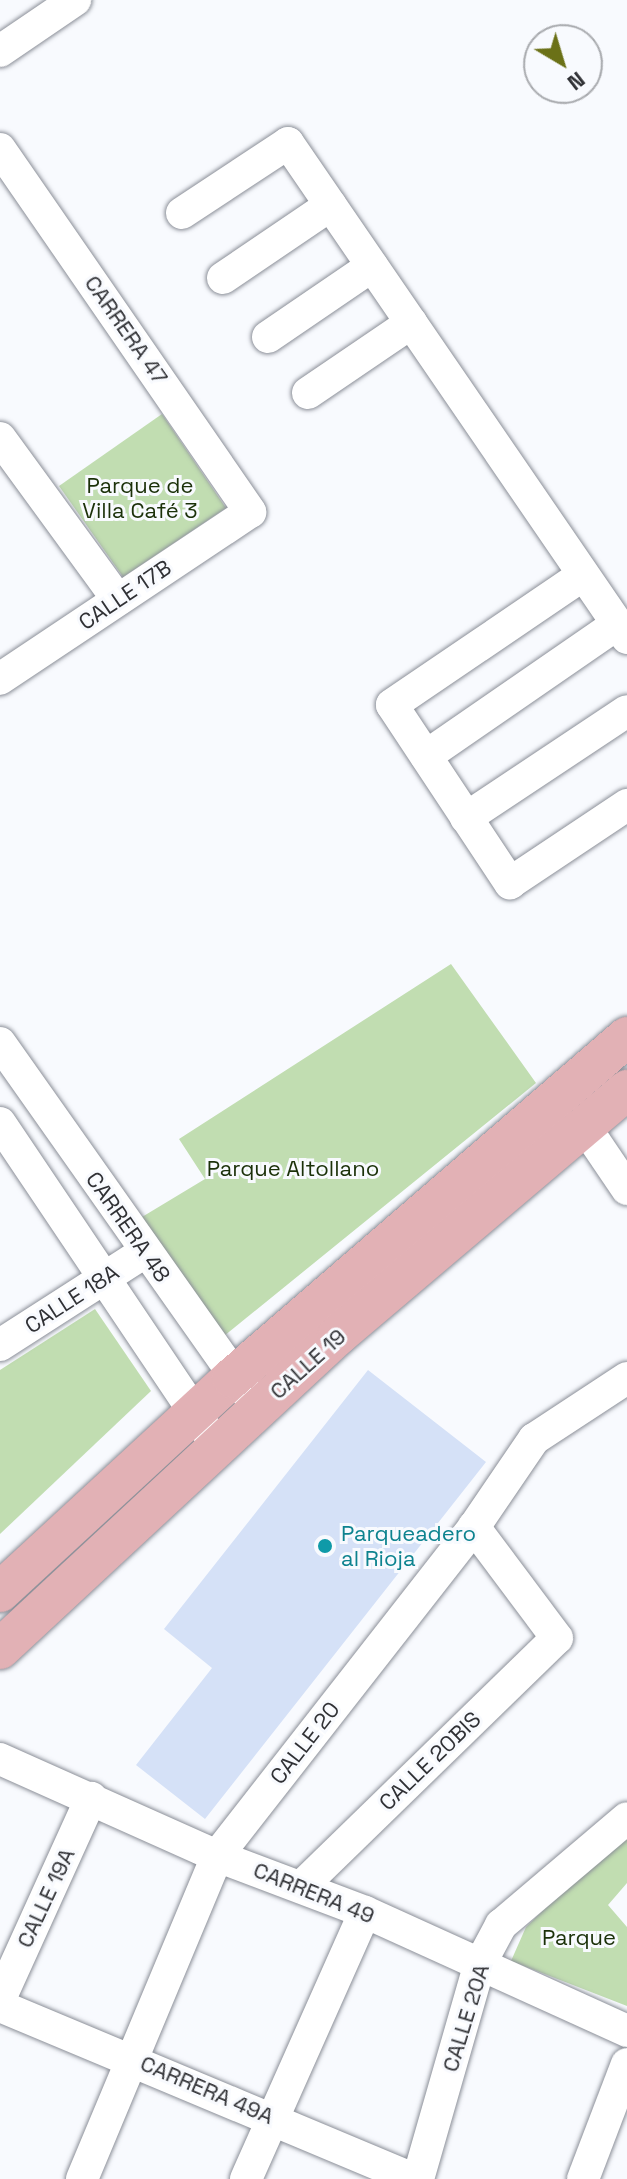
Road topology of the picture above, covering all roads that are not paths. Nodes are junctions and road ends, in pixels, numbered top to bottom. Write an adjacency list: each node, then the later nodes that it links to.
1 (75, 0): 2 (street)
2 (0, 51)
3 (0, 149): 12 (street, CARRERA 47)
4 (331, 205): 5 (street); 6 (street); 7 (street)
5 (182, 213)
6 (372, 266): 8 (street); 9 (street)
7 (223, 278)
8 (411, 323): 10 (street); 13 (street)
9 (268, 337)
10 (308, 393)
11 (6, 458): 14 (street)
12 (250, 512): 14 (street, CALLE 17B)
13 (583, 575): 15 (street); 18 (street)
14 (118, 600): 16 (street, CALLE 17B)
15 (622, 631): 18 (street)
16 (0, 679)
17 (627, 711): 20 (street)
18 (426, 756): 20 (street)
19 (627, 805): 20 (street)
20 (466, 818)
21 (627, 1037): 30 (main road, CALLE 19)
22 (0, 1043): 27 (street, CARRERA 48)
23 (627, 1090): 25 (main road, CALLE 19)
24 (0, 1123): 28 (street)
25 (585, 1127): 26 (street); 32 (main road, CALLE 19)
26 (627, 1189)
27 (145, 1252): 28 (street, CALLE 18A); 30 (street, CARRERA 48)
28 (105, 1278): 29 (street, CALLE 18A); 33 (street)
29 (0, 1345)
30 (232, 1378): 32 (street, CARRERA 48); 33 (main road, CALLE 19)
31 (627, 1378): 35 (street, CALLE 20)
32 (261, 1407): 34 (main road, CALLE 19)
33 (192, 1414): 34 (street); 36 (main road, CALLE 19)
34 (218, 1446): 37 (main road, CALLE 19)
35 (474, 1527): 41 (street, CALLE 20); 42 (street, CALLE 20BIS)
36 (0, 1592)
37 (0, 1649)
38 (0, 1759): 39 (street, CARRERA 49)
39 (91, 1798): 41 (street, CARRERA 49); 45 (street, CALLE 19A)
40 (627, 1818): 44 (street, CALLE 20A)
41 (217, 1856): 42 (street, CARRERA 49); 48 (street, CALLE 20)
42 (303, 1885): 43 (street, CARRERA 49)
43 (365, 1912): 44 (street, CARRERA 49); 50 (street)
44 (479, 1966): 47 (street, CARRERA 49); 53 (street, CALLE 20A)
45 (0, 1999)
46 (0, 2006): 48 (street, CARRERA 49A)
47 (627, 2031)
48 (136, 2060): 50 (street, CARRERA 49A); 51 (street, CALLE 20)
49 (627, 2064): 54 (street)
50 (273, 2118): 52 (street); 53 (street, CARRERA 49A)
51 (82, 2179)
52 (246, 2179)
53 (415, 2179)
54 (583, 2179)

